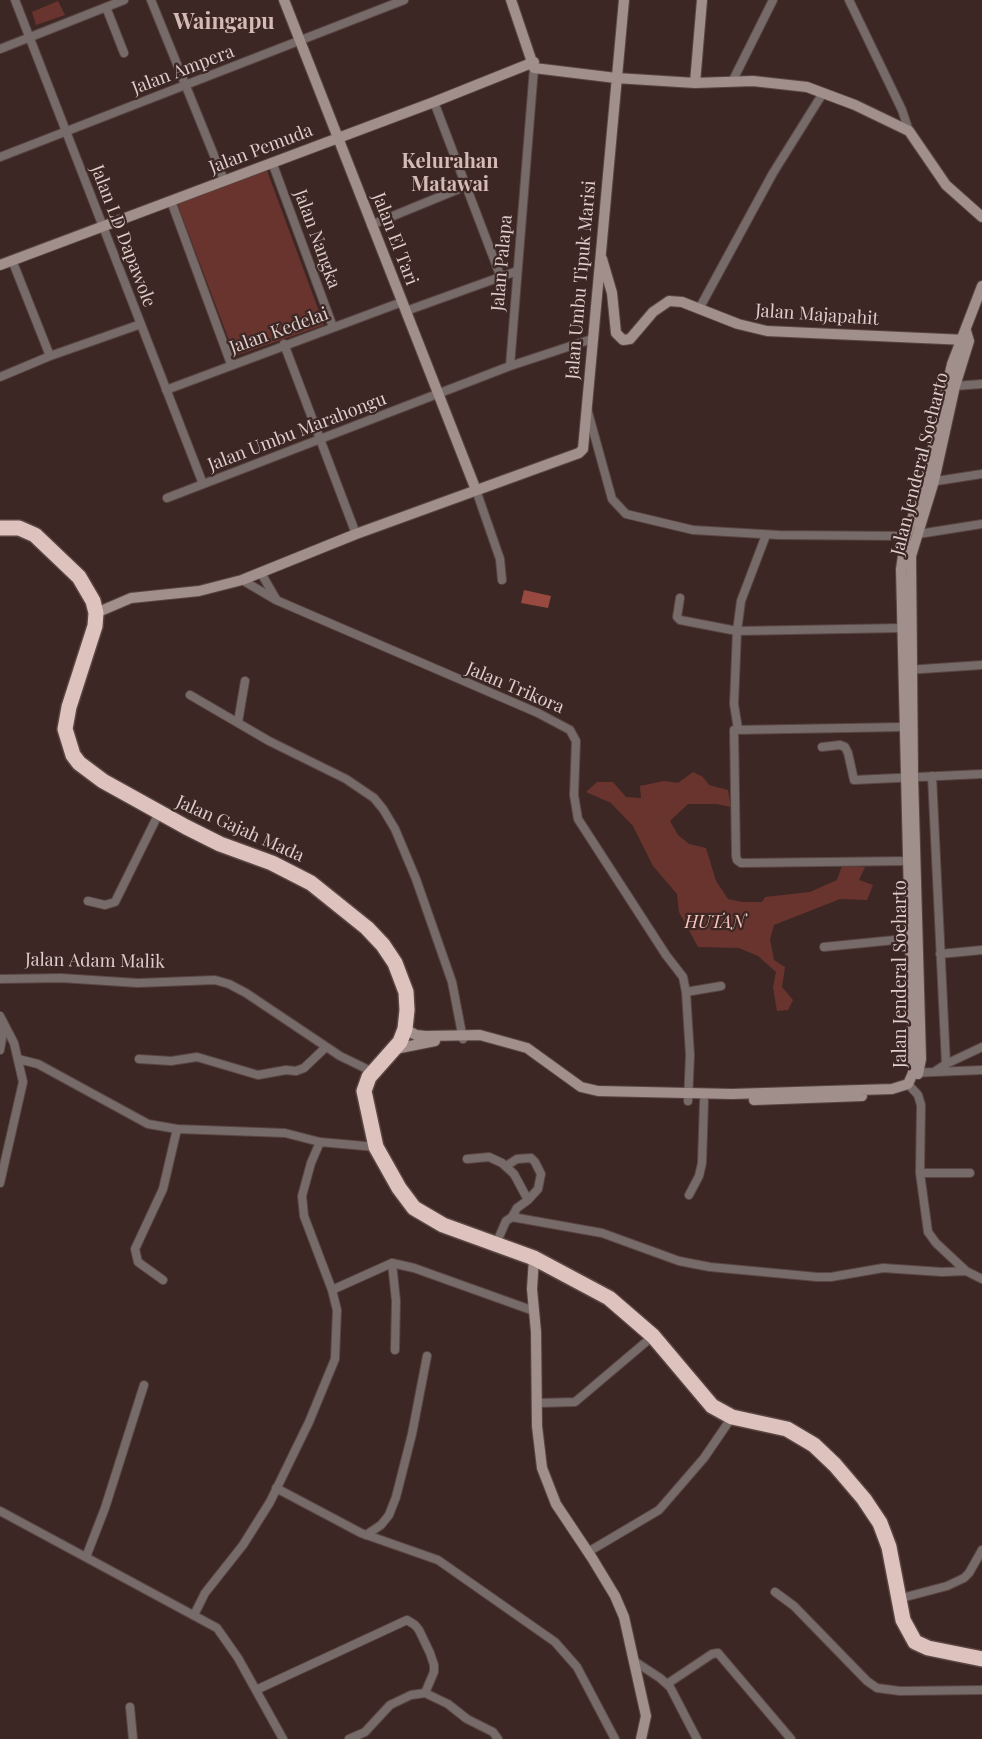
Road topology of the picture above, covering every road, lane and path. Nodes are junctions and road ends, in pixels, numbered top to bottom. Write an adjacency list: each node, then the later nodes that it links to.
1 (15, 0): 12 (street, Jalan LD Dapawole)
2 (124, 0): 11 (street)
3 (151, 0): 20 (street)
4 (284, 0): 13 (street, Jalan El Tari)
5 (404, 0): 13 (street, Jalan Ampera)
6 (511, 0): 16 (street, Jalan Palapa)
7 (624, 0): 17 (street, Jalan Umbu Tipuk Marisi)
8 (702, 0): 19 (street)
9 (773, 0): 18 (street)
10 (849, 0): 23 (street)
11 (106, 7): 12 (street); 15 (street)
12 (30, 38): 14 (street); 24 (street, Jalan LD Dapawole)
13 (300, 41): 20 (street, Jalan Ampera); 25 (street, Jalan El Tari)
14 (0, 49)
15 (124, 53)
16 (534, 65): 17 (street); 22 (street, Jalan Pemuda); 37 (street, Jalan Palapa)
17 (616, 78): 19 (street); 34 (street, Jalan Umbu Tipuk Marisi)
18 (733, 80): 19 (street); 21 (street)
19 (695, 83)
20 (185, 86): 24 (street, Jalan Ampera); 28 (street)
21 (824, 93): 23 (street); 41 (street)
22 (434, 102): 25 (street, Jalan Pemuda); 29 (street)
23 (910, 131): 31 (street)
24 (67, 132): 26 (street, Jalan Ampera); 33 (street, Jalan LD Dapawole)
25 (337, 138): 27 (street, Jalan Pemuda); 32 (street, Jalan El Tari)
26 (0, 157)
27 (272, 162): 28 (street, Jalan Pemuda); 43 (street, Jalan Nangka)
28 (224, 180): 30 (street, Jalan Pemuda)
29 (466, 186): 32 (street); 38 (street)
30 (171, 201): 33 (street, Jalan Pemuda); 48 (street)
31 (982, 217)
32 (372, 225): 40 (street, Jalan El Tari)
33 (103, 226): 35 (street, Jalan Pemuda); 42 (street, Jalan LD Dapawole)
34 (601, 256): 41 (street, Jalan Majapahit); 45 (street, Jalan Umbu Tipuk Marisi)
35 (12, 260): 36 (street, Jalan Pemuda); 47 (street)
36 (0, 265)
37 (517, 271): 38 (street, Jalan Kedelai); 49 (street, Jalan Palapa)
38 (500, 276): 40 (street, Jalan Kedelai)
39 (982, 286): 44 (street, Jalan Jenderal Soeharto)
40 (404, 307): 43 (street, Jalan Kedelai); 54 (street, Jalan El Tari)
41 (699, 309): 44 (street, Jalan Majapahit)
42 (141, 324): 47 (street); 53 (street, Jalan LD Dapawole)
43 (333, 327): 46 (street, Jalan Kedelai)
44 (965, 337): 52 (street, Jalan Jenderal Soeharto); 58 (street, Jalan Jenderal Soeharto)
45 (592, 339): 49 (street); 55 (street, Jalan Umbu Tipuk Marisi)
46 (284, 344): 48 (street, Jalan Kedelai); 56 (street)
47 (50, 356): 50 (street)
48 (231, 364): 53 (street, Jalan Kedelai)
49 (510, 366): 54 (street)
50 (0, 377)
51 (982, 384): 52 (street)
52 (955, 386): 58 (street, Jalan Jenderal Soeharto)
53 (166, 390): 59 (street, Jalan LD Dapawole)
54 (438, 396): 56 (street, Jalan Umbu Marahongu); 60 (street, Jalan El Tari)
55 (586, 402): 60 (street, Jalan Umbu Tipuk Marisi); 65 (street)
56 (322, 439): 59 (street, Jalan Umbu Marahongu); 64 (street)
57 (982, 474): 58 (street)
58 (929, 482): 66 (street, Jalan Jenderal Soeharto)
59 (203, 484): 61 (street, Jalan Umbu Marahongu)
60 (476, 490): 64 (street, Jalan Umbu Tipuk Marisi); 69 (street)
61 (167, 498)
62 (982, 524): 66 (street)
63 (0, 528): 72 (highway)
64 (356, 534): 67 (street, Jalan Umbu Tipuk Marisi)
65 (766, 534): 66 (street); 74 (street)
66 (911, 535): 73 (street, Jalan Jenderal Soeharto); 76 (street, Jalan Jenderal Soeharto)
67 (261, 573): 68 (street, Jalan Umbu Tipuk Marisi); 71 (street)
68 (242, 580): 71 (street, Jalan Trikora); 72 (street, Jalan Umbu Tipuk Marisi)
69 (502, 580)
70 (680, 598): 74 (street)
71 (276, 600): 95 (street, Jalan Trikora)
72 (96, 613): 86 (highway, Jalan Gajah Mada)
73 (902, 628): 74 (street); 76 (street, Jalan Jenderal Soeharto)
74 (737, 631): 81 (street)
75 (982, 665): 76 (street)
76 (907, 670): 80 (street, Jalan Jenderal Soeharto); 85 (street, Jalan Jenderal Soeharto)
77 (245, 681): 79 (street)
78 (190, 695): 79 (street)
79 (238, 722): 98 (street)
80 (903, 728): 81 (street); 85 (street, Jalan Jenderal Soeharto)
81 (738, 730): 87 (street)
82 (822, 747): 85 (street)
83 (982, 774): 84 (street)
84 (932, 776): 85 (street); 92 (street)
85 (909, 777): 87 (street, Jalan Jenderal Soeharto); 89 (street, Jalan Jenderal Soeharto)
86 (159, 813): 88 (street); 97 (highway, Jalan Gajah Mada)
87 (908, 861): 89 (street, Jalan Jenderal Soeharto)
88 (88, 901)
89 (913, 938): 90 (street); 109 (street, Jalan Jenderal Soeharto)
90 (824, 947)
91 (982, 950): 92 (street)
92 (940, 954): 105 (street)
93 (0, 980): 99 (street, Jalan Adam Malik)
94 (721, 986): 95 (street)
95 (686, 992): 112 (street, Jalan Trikora)
96 (1, 1022): 101 (street); 103 (street)
97 (406, 1029): 98 (street, Jalan Jenderal Soeharto); 102 (highway, Jalan Gajah Mada)
98 (463, 1037): 102 (street, Jalan Jenderal Soeharto); 112 (street, Jalan Jenderal Soeharto)
99 (326, 1047): 104 (street); 108 (street, Jalan Adam Malik)
100 (982, 1047): 105 (street)
101 (0, 1050)
102 (394, 1050): 108 (highway, Jalan Gajah Mada)
103 (18, 1059): 114 (street); 121 (street)
104 (140, 1059)
105 (946, 1064): 107 (street)
106 (982, 1070): 107 (street)
107 (934, 1072): 109 (street)
108 (371, 1074): 116 (highway); 125 (highway)
109 (915, 1074): 110 (street, Jalan Jenderal Soeharto)
110 (910, 1086): 111 (street, Jalan Jenderal Soeharto); 119 (street)
111 (793, 1095): 112 (street, Jalan Jenderal Soeharto); 113 (street, Jalan Jenderal Soeharto)
112 (688, 1098): 113 (street, Jalan Jenderal Soeharto)
113 (704, 1101): 122 (street)
114 (177, 1129): 115 (street); 130 (street)
115 (320, 1142): 116 (street); 131 (street)
116 (376, 1147): 125 (highway)
117 (467, 1159): 118 (street)
118 (506, 1166): 123 (street); 123 (street)
119 (920, 1173): 120 (street); 128 (street)
120 (970, 1173)
121 (0, 1183)
122 (688, 1195)
123 (528, 1200): 124 (street)
124 (512, 1218): 125 (street); 128 (street)
125 (492, 1242): 126 (highway)
126 (534, 1258): 132 (street); 133 (highway)
127 (392, 1263): 131 (street); 132 (street); 134 (street)
128 (966, 1271): 129 (street)
129 (982, 1278)
130 (163, 1280)
131 (332, 1290): 139 (street)
132 (534, 1311): 137 (street)
133 (653, 1336): 137 (street); 138 (highway)
134 (395, 1350)
135 (427, 1356): 141 (street)
136 (144, 1385): 144 (street)
137 (538, 1402): 143 (street)
138 (732, 1417): 143 (street); 146 (highway)
139 (276, 1488): 141 (street); 147 (street)
140 (0, 1511): 144 (street)
141 (366, 1535): 161 (street)
142 (982, 1550): 146 (street)
143 (588, 1552): 149 (street)
144 (86, 1556): 147 (street)
145 (776, 1592): 152 (street)
146 (898, 1599): 148 (highway)
147 (194, 1615): 151 (street)
148 (982, 1659)
149 (634, 1661): 150 (street); 156 (street)
150 (667, 1684): 162 (street); 163 (street)
151 (256, 1690): 153 (street); 158 (street)
152 (982, 1690)
153 (425, 1693): 155 (street); 160 (street)
154 (130, 1707): 157 (street)
155 (360, 1737): 159 (street)
156 (643, 1738)
157 (133, 1739)
158 (283, 1739)
159 (349, 1739)
160 (498, 1739)
161 (615, 1739)
162 (697, 1739)
163 (791, 1739)

